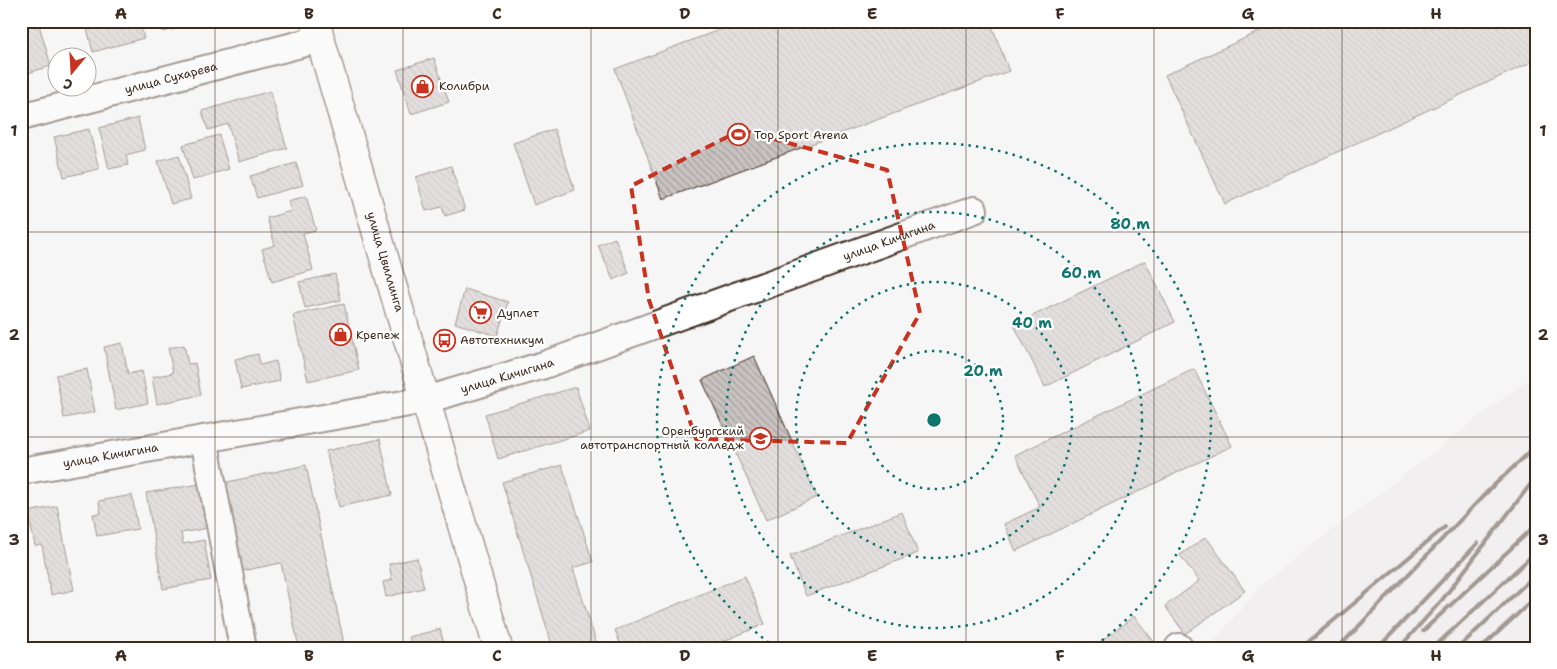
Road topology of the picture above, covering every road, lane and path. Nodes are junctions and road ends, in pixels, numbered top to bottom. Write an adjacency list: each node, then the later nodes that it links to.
1 (317, 30): 2 (street, улица Сухарева); 4 (main road, улица Цвиллинга)
2 (21, 117)
3 (974, 210): 4 (street, улица Кичигина)
4 (426, 400): 5 (street, улица Кичигина); 8 (main road, улица Цвиллинга)
5 (204, 439): 6 (street, улица Кичигина); 7 (street)
6 (21, 471)
7 (243, 648)
8 (498, 648)

